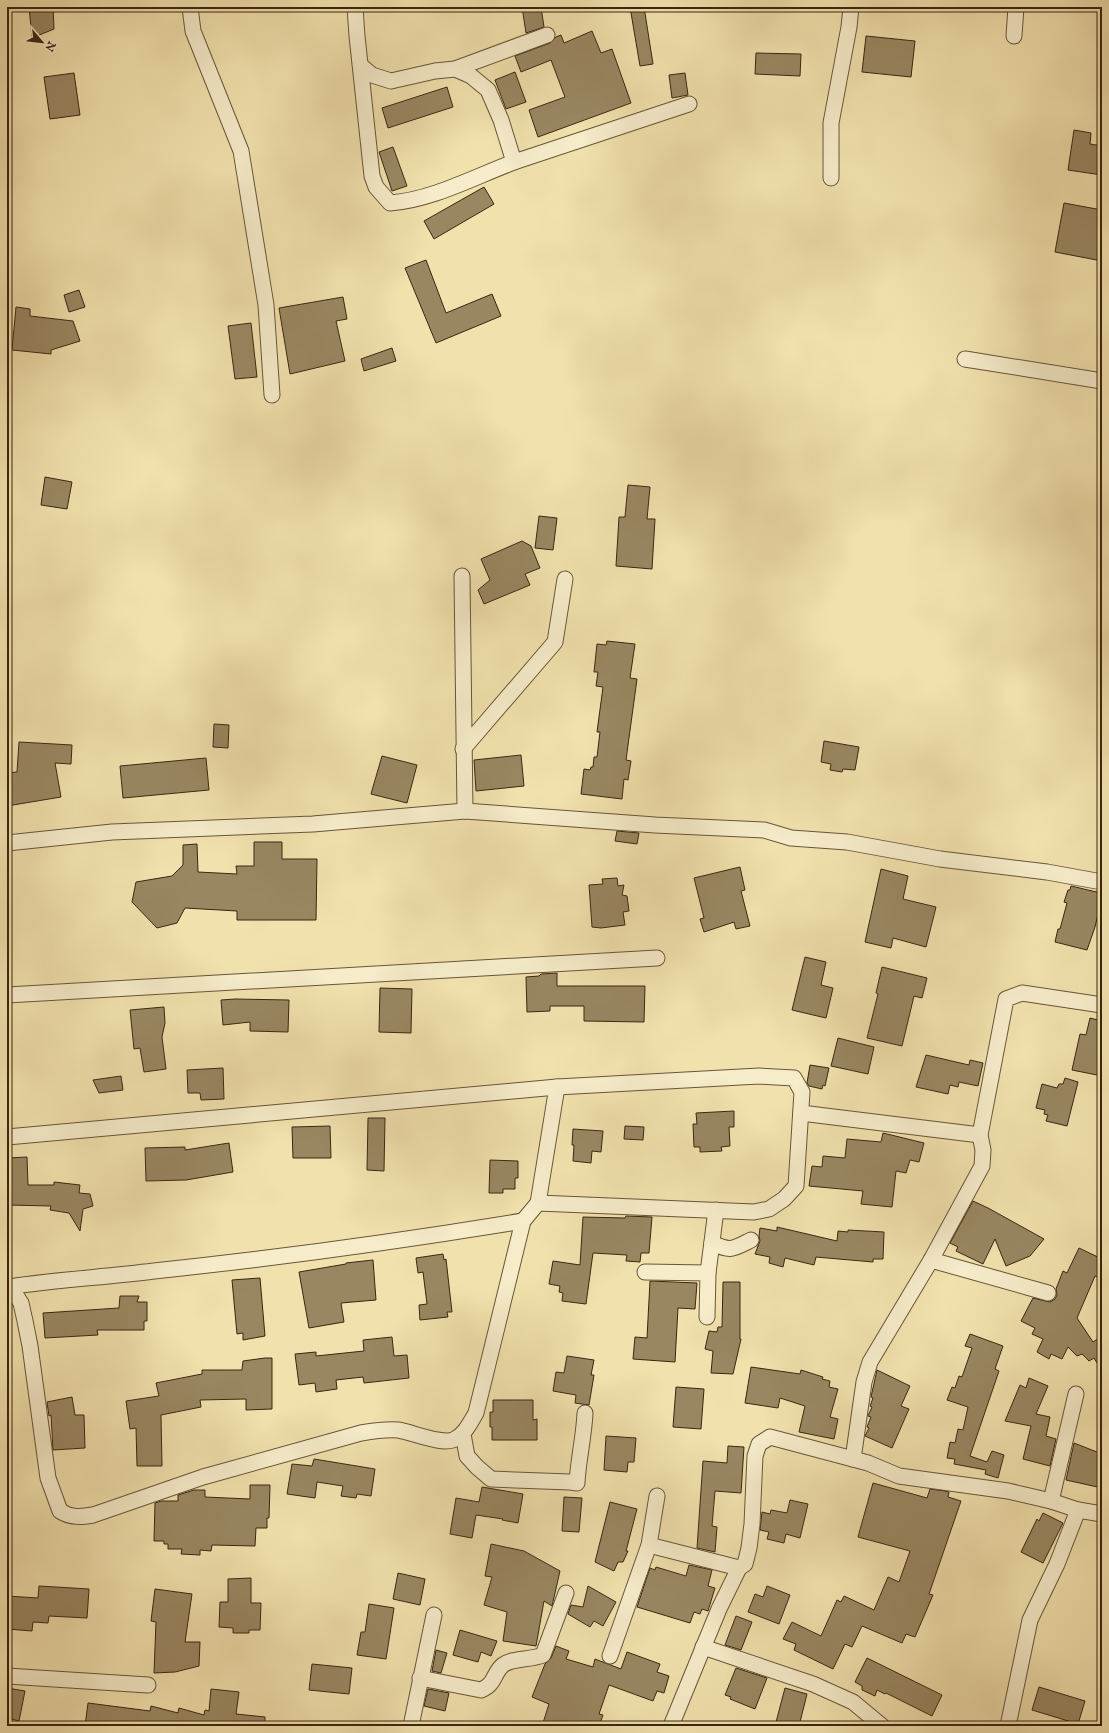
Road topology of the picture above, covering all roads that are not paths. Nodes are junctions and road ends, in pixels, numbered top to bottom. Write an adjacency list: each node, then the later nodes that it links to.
1 (190, 7): 14 (street)
2 (355, 7): 7 (street)
3 (851, 7): 11 (street)
4 (1016, 7): 6 (street)
5 (547, 35): 8 (street)
6 (1014, 36)
7 (360, 65): 8 (street); 10 (street)
8 (455, 69): 10 (street)
9 (689, 104): 10 (street)
10 (514, 162)
11 (831, 178)
12 (965, 359): 13 (street)
13 (1102, 381)
14 (272, 394)
15 (462, 576): 17 (street)
16 (565, 579): 17 (street)
17 (463, 749): 18 (street)
18 (465, 811): 19 (street); 20 (street)
19 (7, 843)
20 (1102, 882)
21 (657, 958): 22 (street)
22 (7, 995)
23 (1102, 1005): 26 (street)
24 (557, 1087): 25 (street); 27 (street); 28 (street)
25 (801, 1113): 26 (street); 29 (street)
26 (980, 1135): 33 (street)
27 (7, 1137)
28 (538, 1204): 29 (street); 30 (street)
29 (716, 1210): 32 (street)
30 (523, 1222): 36 (street); 41 (street)
31 (751, 1240): 32 (street)
32 (712, 1243): 35 (street)
33 (931, 1260): 37 (street); 42 (street)
34 (645, 1272): 35 (street)
35 (708, 1273): 38 (street)
36 (8, 1286): 41 (street)
37 (1048, 1293)
38 (707, 1317)
39 (1076, 1394): 44 (street)
40 (585, 1413): 41 (street)
41 (463, 1434)
42 (853, 1459): 44 (street); 48 (street)
43 (657, 1496): 47 (street)
44 (1051, 1501): 45 (street)
45 (1078, 1510): 46 (street); 56 (street)
46 (1102, 1514)
47 (649, 1545): 48 (street); 52 (street)
48 (739, 1568): 51 (street)
49 (566, 1593): 54 (street)
50 (434, 1615): 54 (street)
51 (703, 1647): 58 (street); 59 (street)
52 (610, 1656)
53 (7, 1676): 55 (street)
54 (420, 1678): 57 (street)
55 (148, 1685)
56 (1011, 1725)
57 (411, 1726)
58 (671, 1726)
59 (882, 1726)

